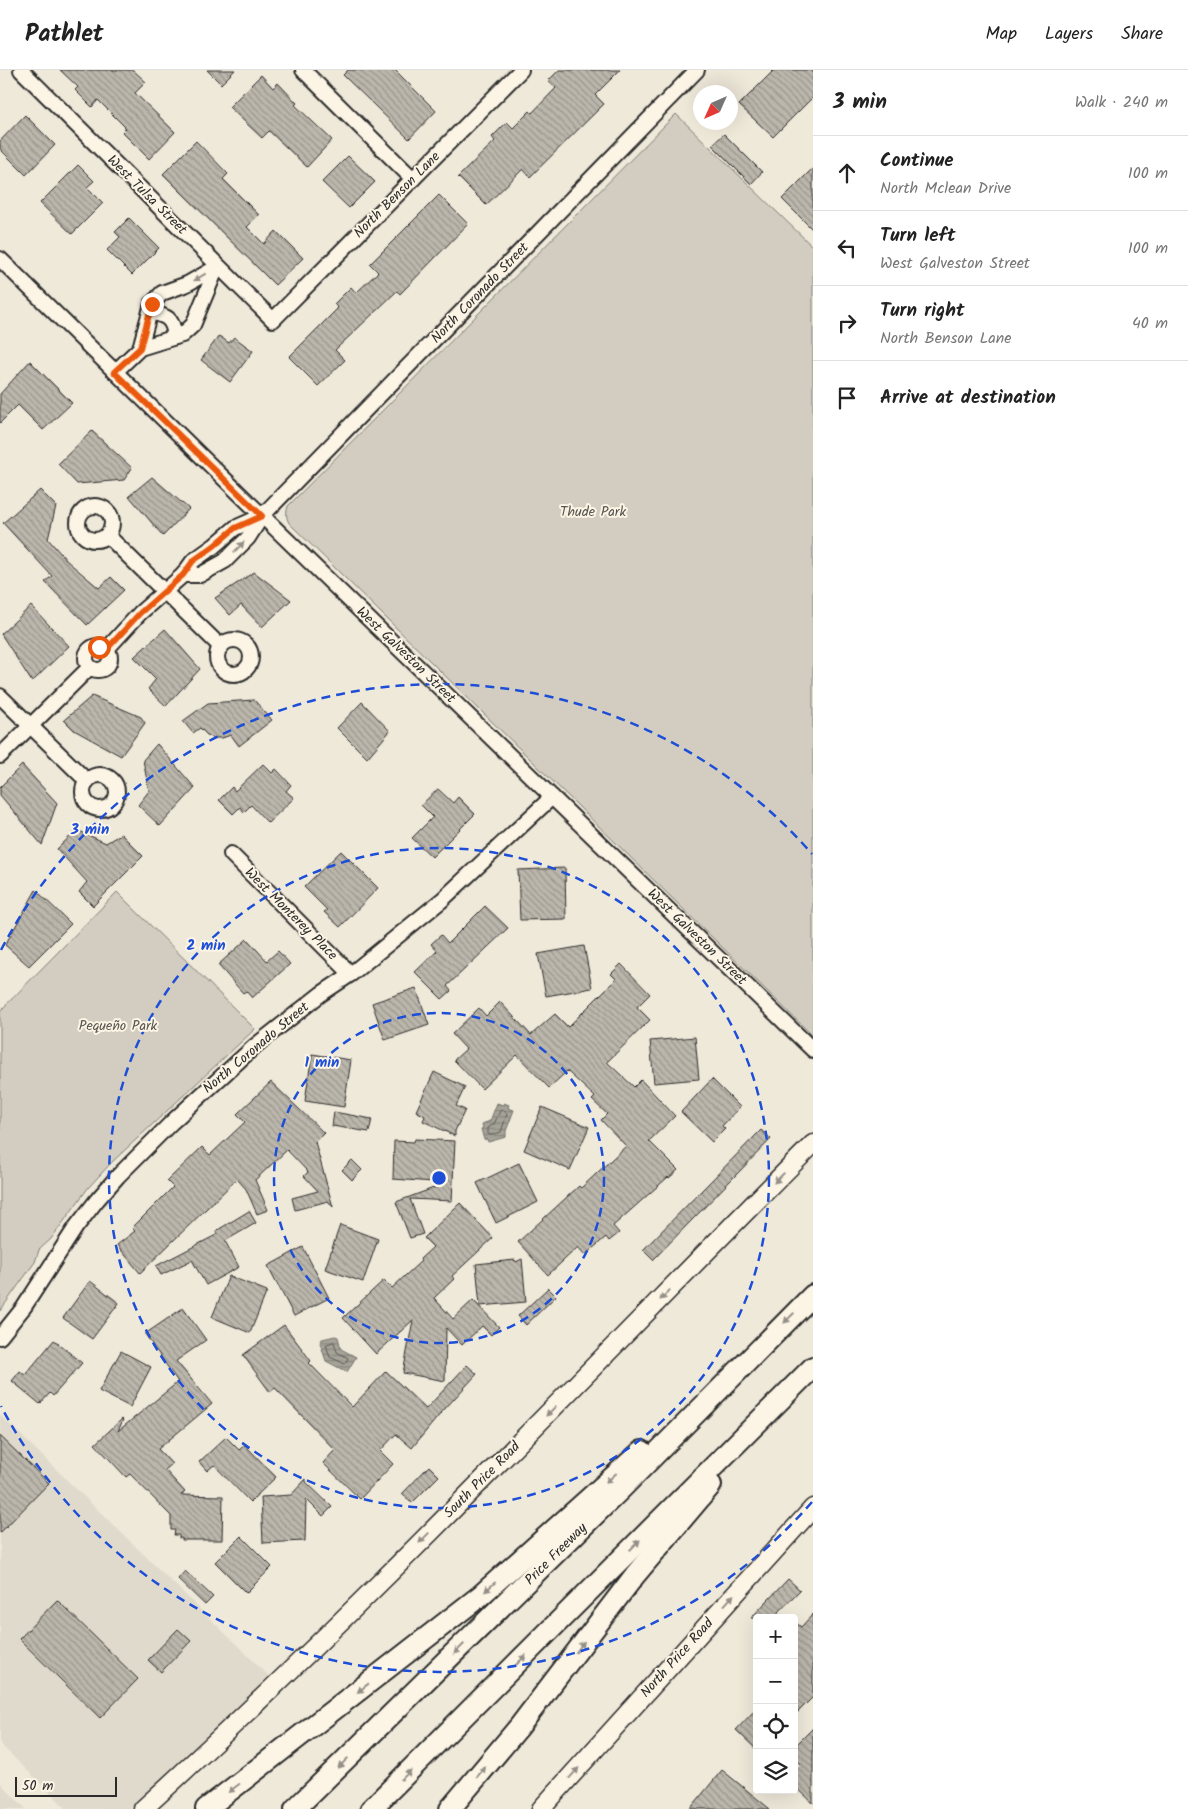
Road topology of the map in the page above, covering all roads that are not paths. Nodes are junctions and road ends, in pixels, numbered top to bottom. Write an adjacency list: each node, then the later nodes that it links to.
1 (21, 70): 7 (street, West Tulsa Street)
2 (303, 70): 5 (street)
3 (521, 70): 5 (street, North Benson Lane)
4 (696, 70): 13 (street, North Coronado Street)
5 (413, 179): 9 (street, North Benson Lane)
6 (0, 259): 12 (street, West Galveston Street)
7 (217, 266): 8 (street, one-way to 8); 9 (street, West Tulsa Street); 10 (street)
8 (150, 312): 10 (street); 11 (street)
9 (273, 320)
10 (175, 337): 11 (street)
11 (140, 348): 12 (street)
12 (114, 372): 13 (street, West Galveston Street)
13 (262, 516): 15 (street); 16 (street, one-way to 13); 24 (street, West Galveston Street)
14 (107, 535): 18 (street)
15 (214, 546): 16 (street); 17 (street)
16 (225, 561): 17 (street)
17 (183, 575): 18 (street)
18 (165, 590): 19 (street); 21 (street)
19 (221, 647)
20 (0, 696): 21 (street)
21 (30, 726): 22 (street); 23 (street)
22 (0, 756)
23 (87, 781)
24 (552, 797): 26 (street, North Coronado Street); 27 (street, West Galveston Street)
25 (231, 854): 26 (street, West Monterey Place)
26 (351, 974): 30 (street, North Coronado Street)
27 (813, 1050)
28 (813, 1144): 35 (main road, South Price Road, one-way to 35)
29 (813, 1295): 31 (highway, Price Freeway, one-way to 31)
30 (0, 1337)
31 (766, 1342): 36 (highway, one-way to 36); 37 (highway, Price Freeway, one-way to 37)
32 (813, 1367): 33 (highway)
33 (780, 1400): 38 (highway, one-way to 33); 39 (highway, one-way to 33)
34 (813, 1508): 40 (main road, North Price Road, one-way to 34)
35 (144, 1809)
36 (206, 1809)
37 (295, 1809)
38 (371, 1809)
39 (450, 1809)
40 (541, 1809)

